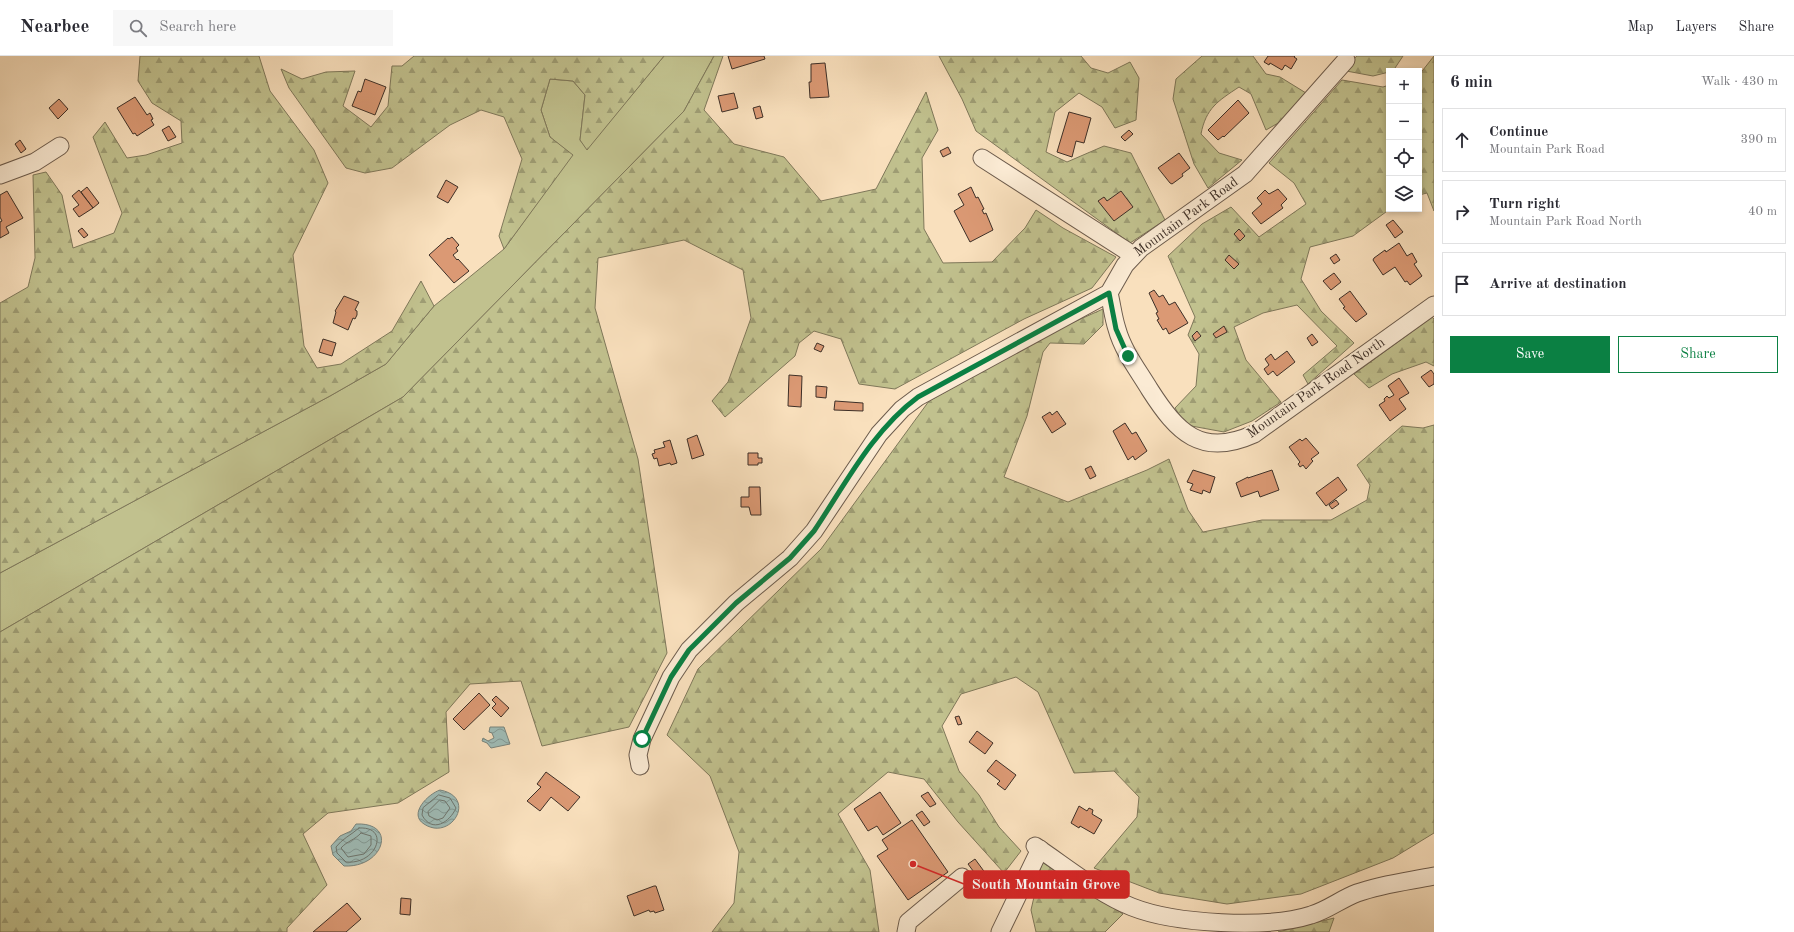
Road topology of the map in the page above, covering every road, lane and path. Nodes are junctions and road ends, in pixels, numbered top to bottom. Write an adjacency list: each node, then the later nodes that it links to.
1 (1346, 60): 5 (street, Mountain Park Road)
2 (60, 146): 4 (street)
3 (982, 158): 5 (street)
4 (0, 175)
5 (1133, 255): 6 (street, Mountain Park Road)
6 (1109, 293): 7 (street, Mountain Park Road North); 8 (street, Mountain Park Road)
7 (1434, 305)
8 (640, 766)
9 (1434, 876): 12 (street)
10 (962, 877): 11 (street)
11 (906, 932)
12 (1000, 932)

